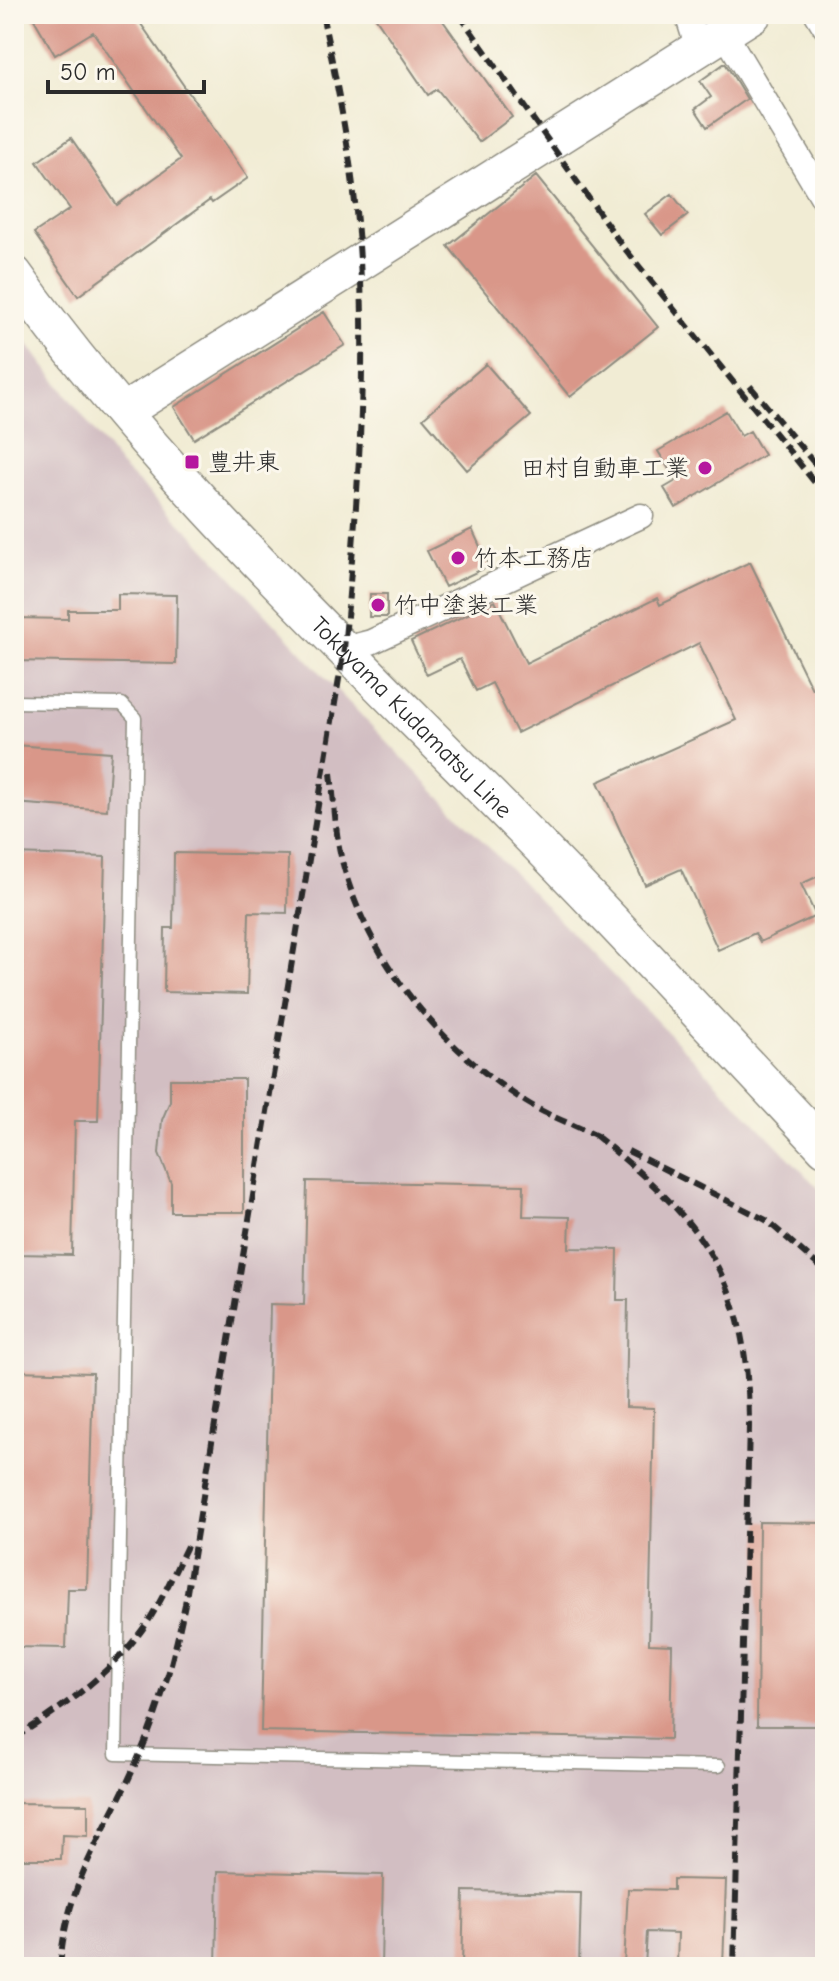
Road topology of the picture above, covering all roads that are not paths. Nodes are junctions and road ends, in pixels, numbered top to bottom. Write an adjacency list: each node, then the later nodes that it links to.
1 (687, 14): 4 (street)
2 (817, 14): 3 (street)
3 (825, 27)
4 (725, 32): 5 (street); 7 (main road)
5 (825, 201)
6 (14, 274): 7 (main road, Tokuyama Kudamatsu Line)
7 (123, 412): 9 (main road, Tokuyama Kudamatsu Line)
8 (641, 516): 9 (street)
9 (344, 649): 11 (main road, Tokuyama Kudamatsu Line)
10 (14, 702): 12 (lane)
11 (825, 1148)
12 (719, 1766)

